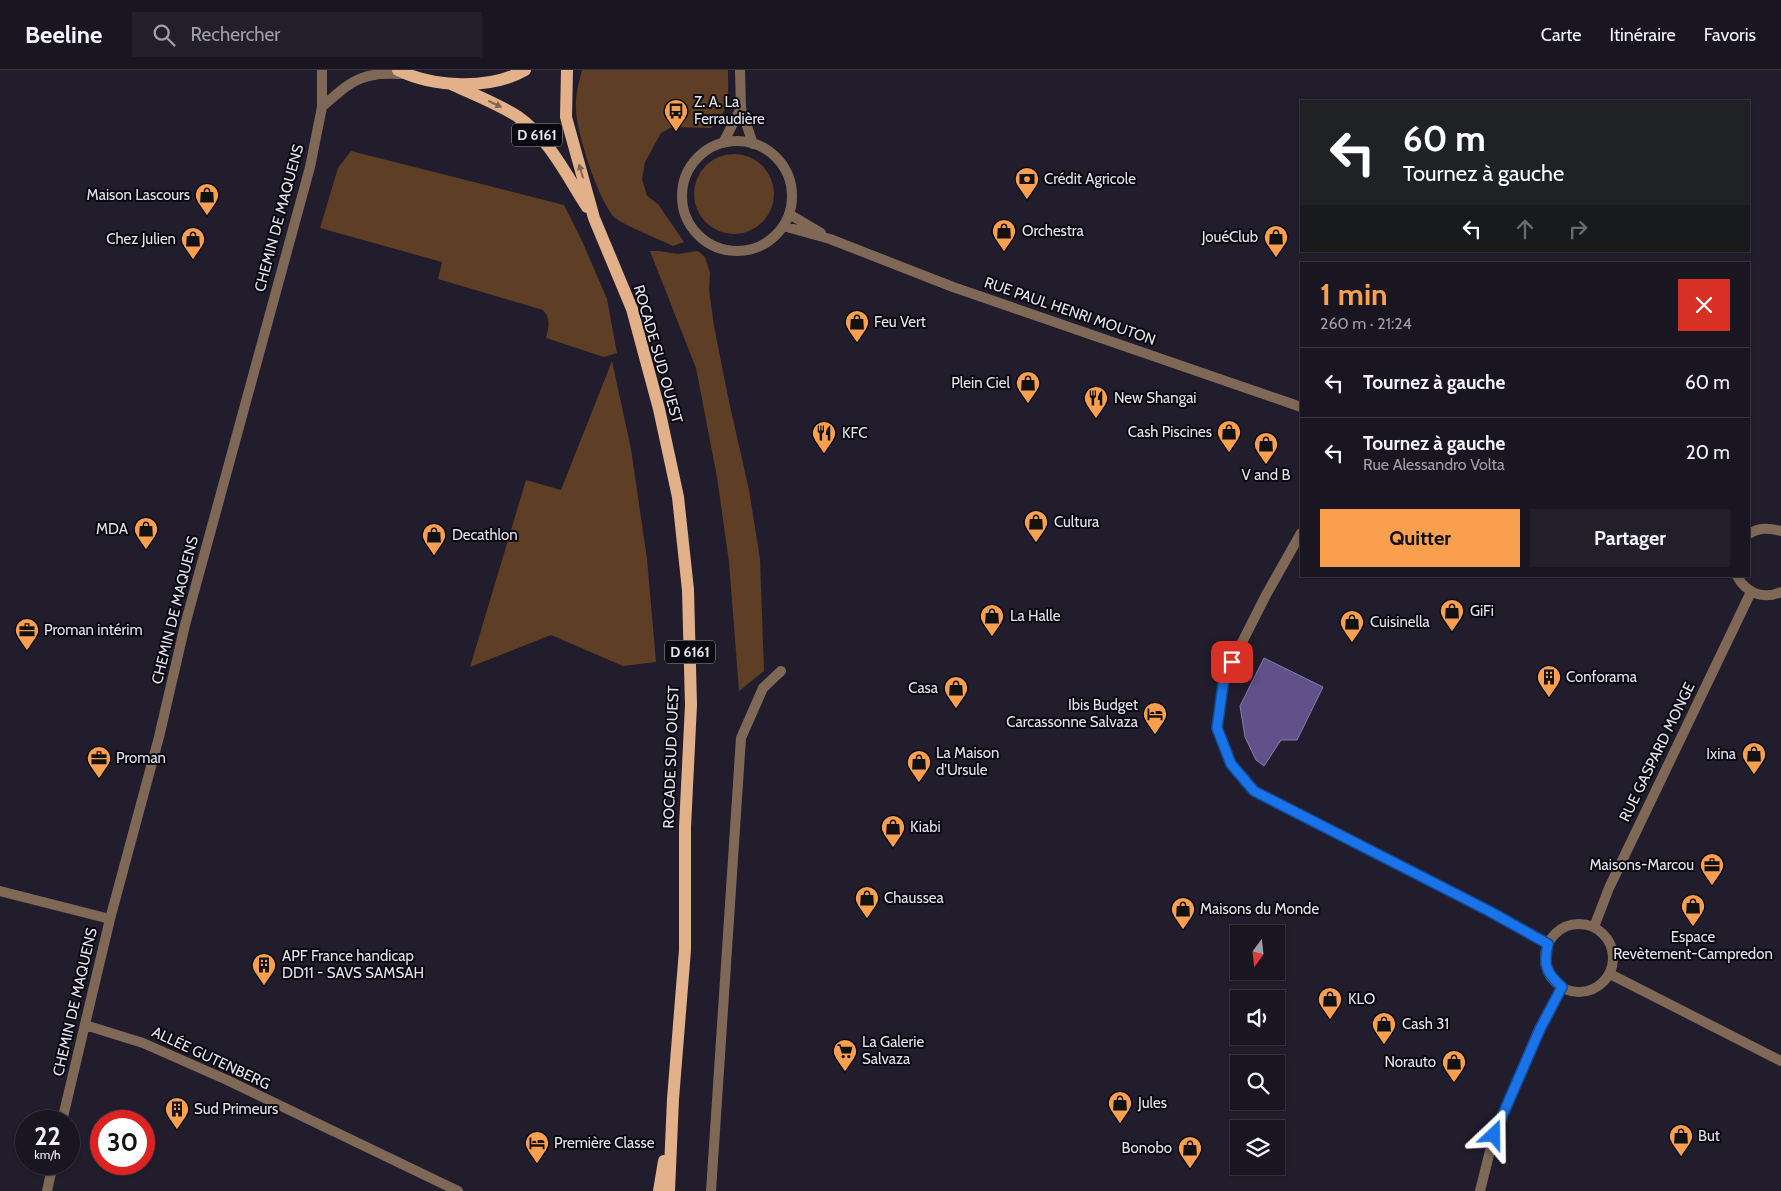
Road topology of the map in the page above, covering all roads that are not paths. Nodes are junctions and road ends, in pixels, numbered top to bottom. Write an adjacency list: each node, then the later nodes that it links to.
1 (322, 70): 7 (street, CHEMIN DE MAQUENS)
2 (525, 70): 6 (main road)
3 (567, 70): 12 (main road, ROCADE SUD OUEST / D 6161, one-way to 3)
4 (740, 70): 8 (street)
5 (402, 72): 6 (main road); 7 (street)
6 (451, 84): 12 (main road, ROCADE SUD OUEST / D 6161, one-way to 12)
7 (322, 107): 24 (street, CHEMIN DE MAQUENS)
8 (741, 108): 9 (street); 10 (street)
9 (723, 143): 10 (street); 13 (street)
10 (753, 144): 11 (street)
11 (789, 214): 13 (street); 14 (street, RUE PAUL HENRI MOUTON)
12 (594, 218): 31 (main road, ROCADE SUD OUEST / D 6161)
13 (783, 226): 14 (street, RUE PAUL HENRI MOUTON)
14 (830, 239): 15 (street, RUE PAUL HENRI MOUTON)
15 (1300, 407)
16 (1781, 530): 17 (street)
17 (1750, 533)
18 (1300, 535): 26 (street)
19 (1738, 577): 20 (street)
20 (1751, 592): 21 (street); 25 (street, RUE GASPARD MONGE)
21 (1781, 592)
22 (781, 671): 38 (street)
23 (0, 891): 24 (street)
24 (110, 919): 29 (street, CHEMIN DE MAQUENS)
25 (1594, 927): 26 (street); 27 (street)
26 (1548, 944): 28 (street)
27 (1610, 974): 28 (street); 30 (street)
28 (1562, 987): 39 (street)
29 (85, 1025): 32 (street, CHEMIN DE MAQUENS); 35 (street, ALLÉE GUTENBERG)
30 (1781, 1061)
31 (673, 1099): 36 (main road); 37 (main road, ROCADE SUD OUEST / D 6161)
32 (65, 1110)
33 (51, 1175): 34 (street)
34 (47, 1191)
35 (458, 1191)
36 (659, 1191)
37 (669, 1191)
38 (711, 1191)
39 (1480, 1191)

